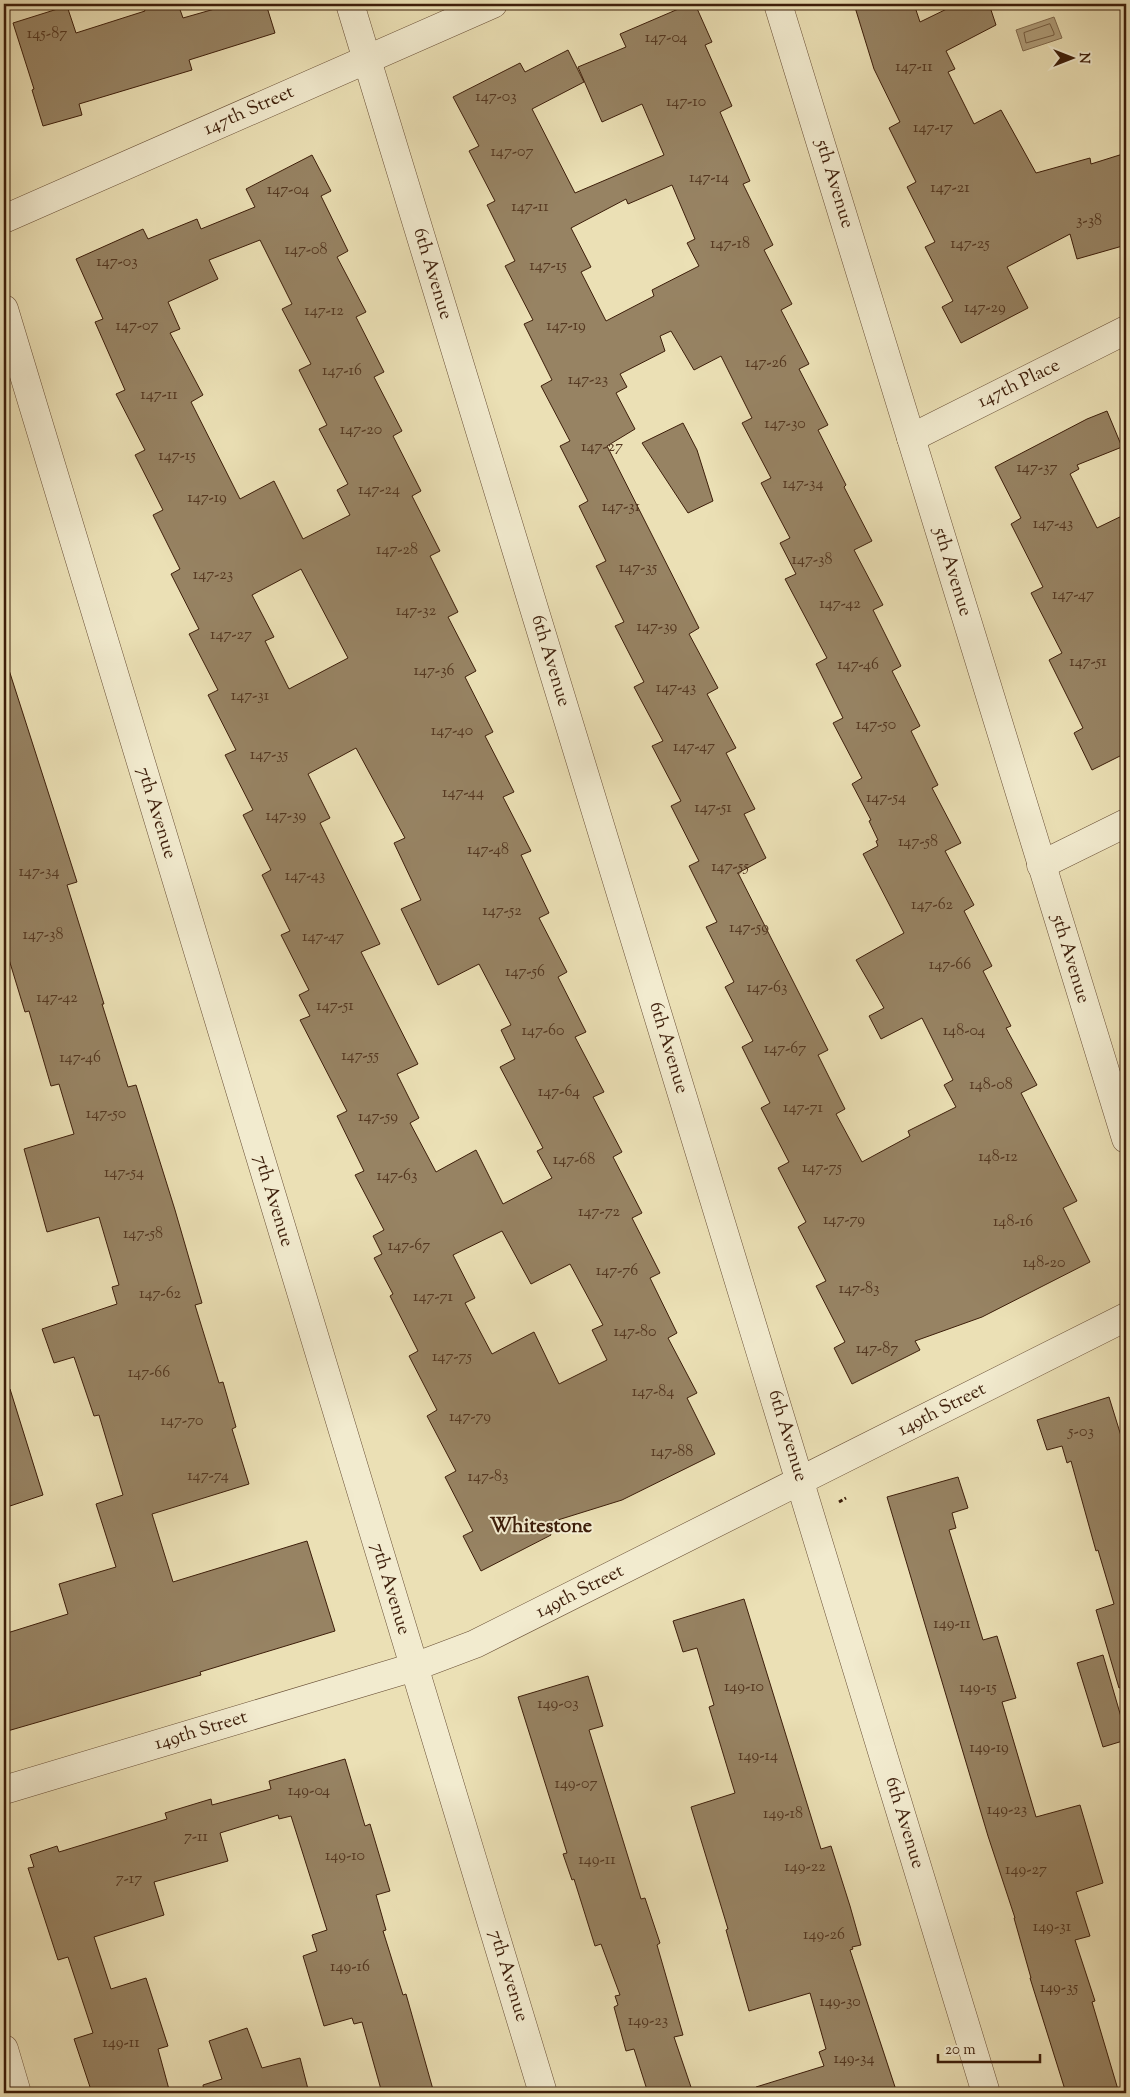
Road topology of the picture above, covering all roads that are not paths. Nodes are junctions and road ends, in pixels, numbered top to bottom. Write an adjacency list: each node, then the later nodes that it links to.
1 (350, 4): 4 (street, 6th Avenue)
2 (493, 4): 4 (street, 147th Street)
3 (778, 4): 8 (street, 5th Avenue)
4 (367, 60): 5 (street, 147th Street); 13 (street, 6th Avenue)
5 (4, 218)
6 (4, 309): 14 (street, 7th Avenue)
7 (1126, 330): 8 (street, 147th Place)
8 (911, 438): 10 (street, 5th Avenue)
9 (1126, 823): 10 (street)
10 (1041, 866): 11 (street, 5th Avenue)
11 (1126, 1139)
12 (1126, 1317): 13 (street, 149th Street)
13 (801, 1482): 14 (street, 149th Street); 19 (street, 6th Avenue)
14 (414, 1667): 15 (street, 149th Street); 18 (street, 7th Avenue)
15 (4, 1790)
16 (4, 2048): 17 (street)
17 (17, 2093)
18 (543, 2093)
19 (986, 2093)

